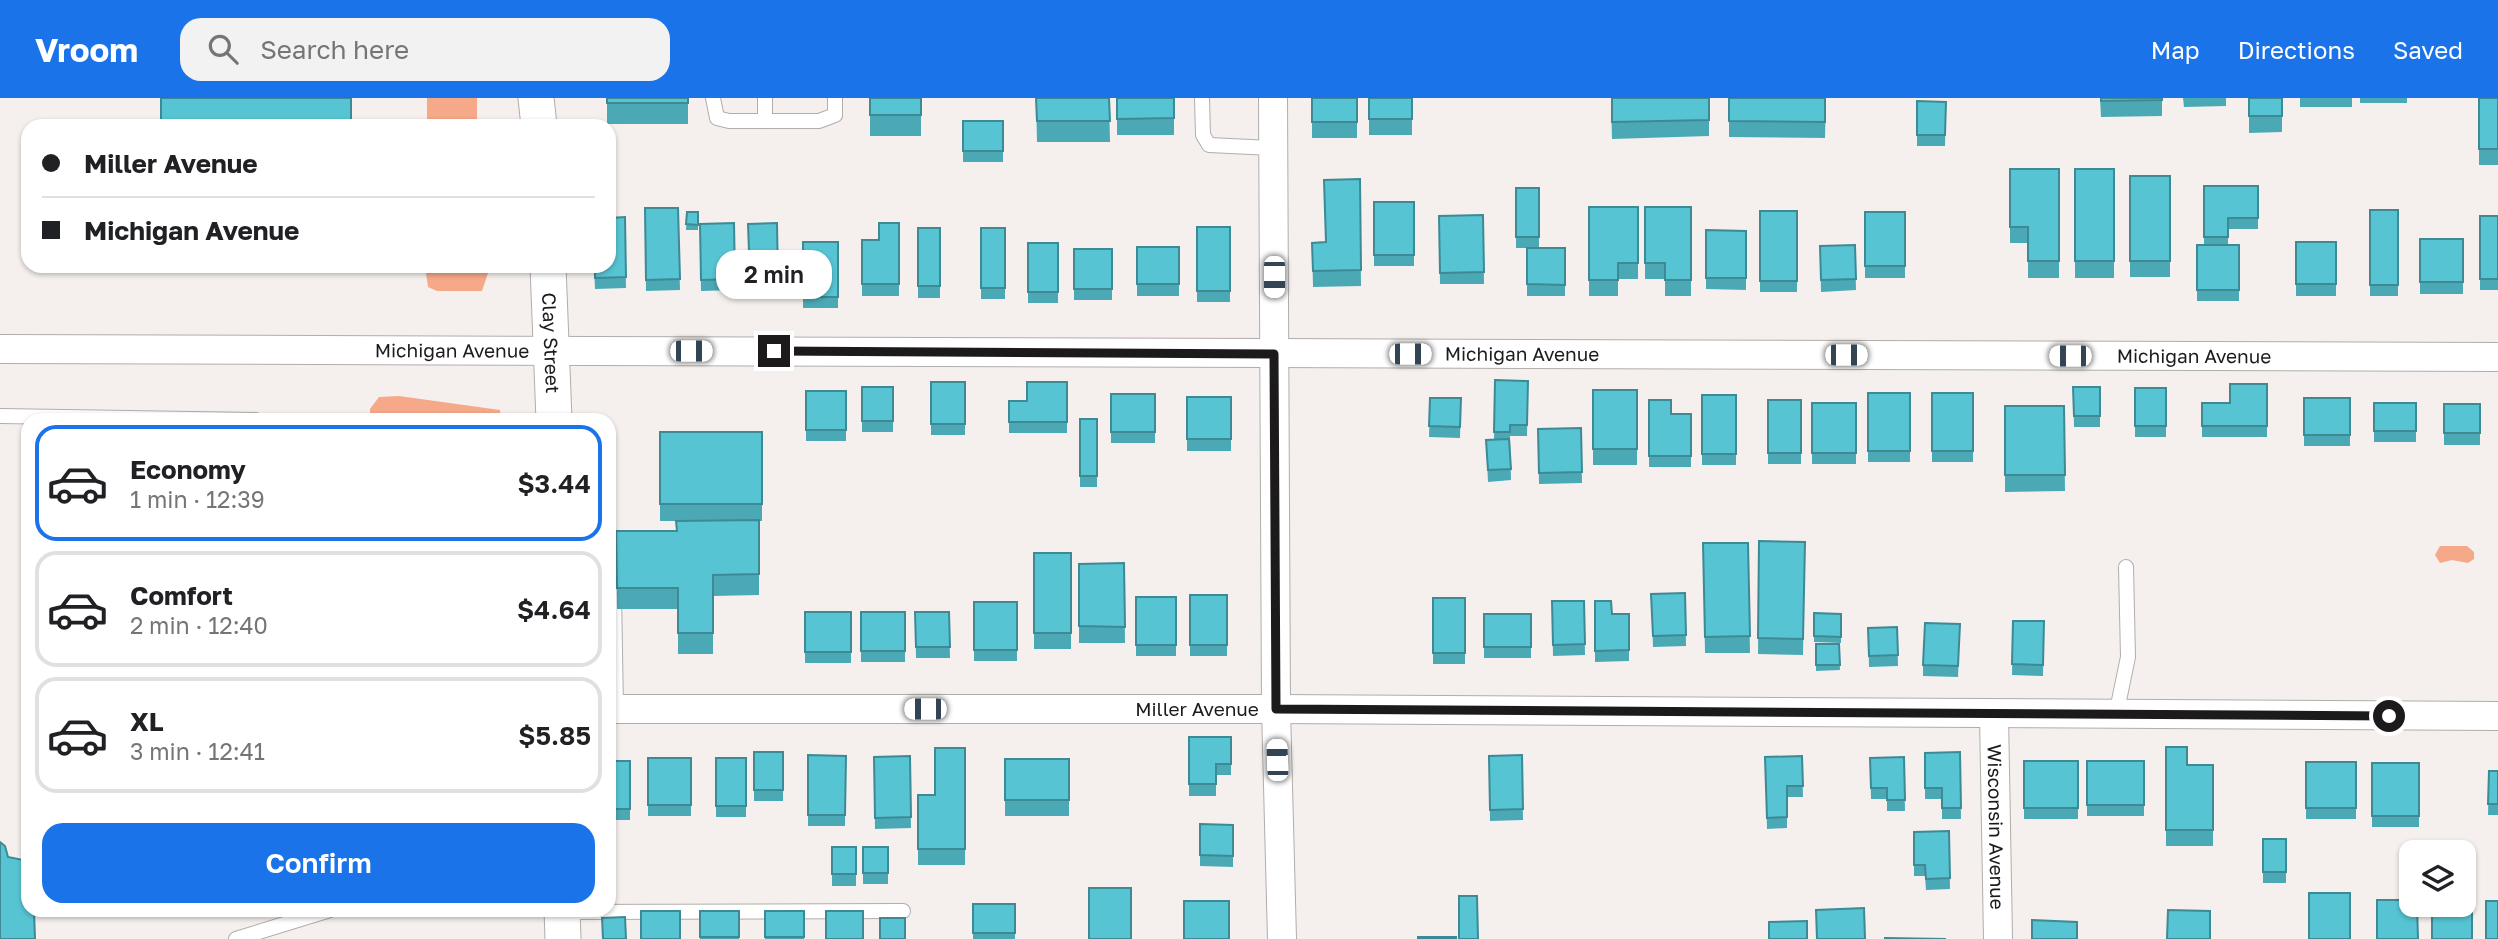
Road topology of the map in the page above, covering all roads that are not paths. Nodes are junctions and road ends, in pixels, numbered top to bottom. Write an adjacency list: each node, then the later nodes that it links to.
1 (536, 98): 7 (street)
2 (713, 98): 8 (lane)
3 (765, 98): 8 (lane)
4 (835, 98): 8 (lane)
5 (1202, 98): 9 (lane)
6 (1273, 98): 9 (street)
7 (538, 119)
8 (765, 121)
9 (1273, 149): 13 (street)
10 (548, 273): 12 (street, Clay Street)
11 (0, 349): 12 (street, Michigan Avenue)
12 (552, 350): 13 (street, Michigan Avenue); 15 (street, Clay Street)
13 (1274, 354): 14 (street, Michigan Avenue); 20 (street)
14 (2498, 357)
15 (554, 413)
16 (0, 416): 17 (lane)
17 (21, 416)
18 (2126, 567): 22 (lane)
19 (616, 709): 20 (street, Miller Avenue)
20 (1276, 709): 21 (street, Miller Avenue); 28 (street)
21 (1994, 715): 22 (street, Miller Avenue); 29 (street, Wisconsin Avenue)
22 (2116, 715): 23 (street, Miller Avenue)
23 (2498, 716)
24 (903, 911): 26 (lane)
25 (307, 917): 27 (lane)
26 (562, 920)
27 (236, 939)
28 (1282, 939)
29 (1998, 939)

